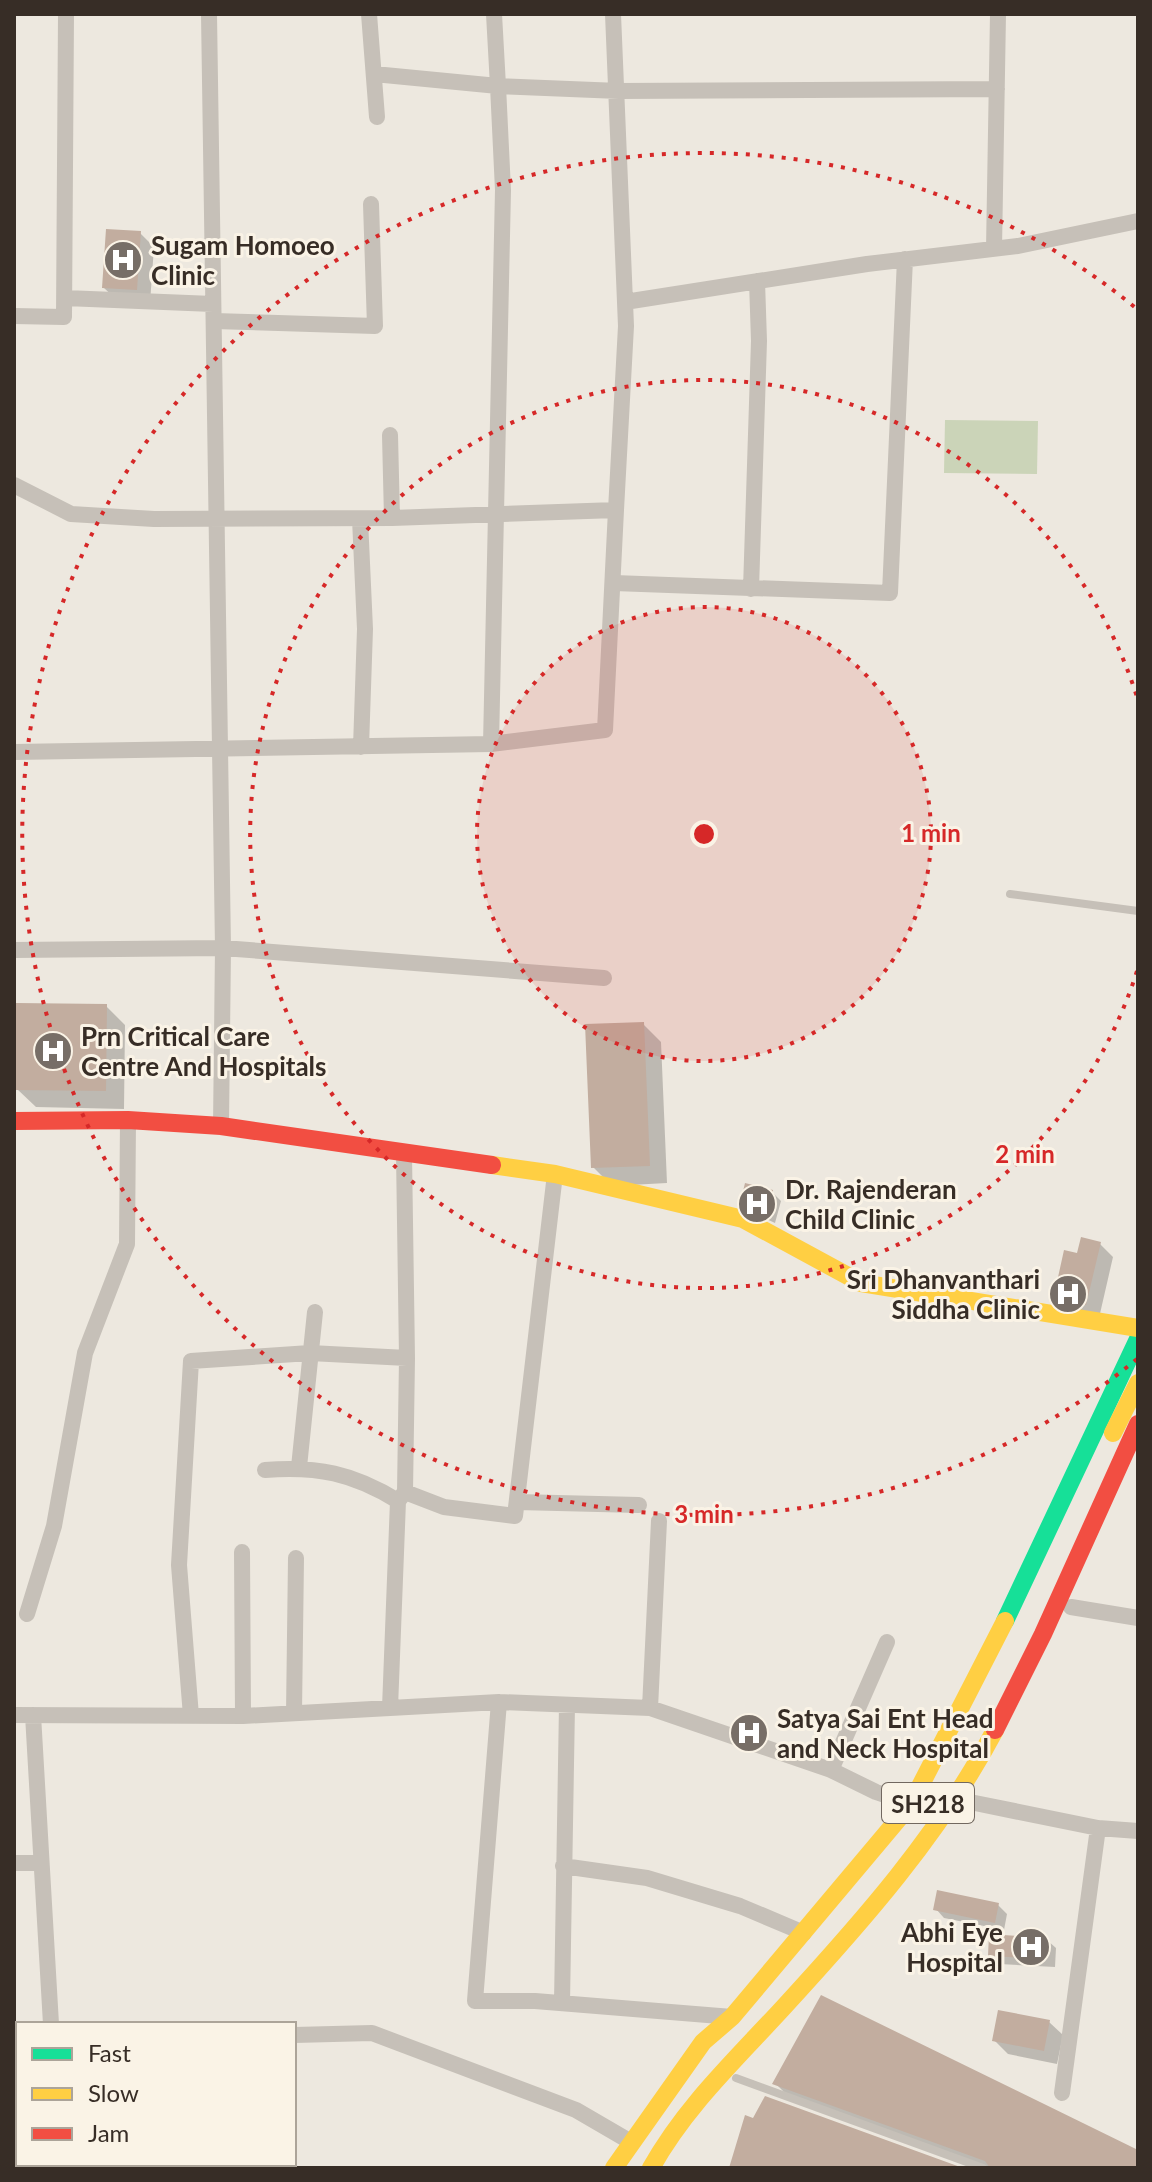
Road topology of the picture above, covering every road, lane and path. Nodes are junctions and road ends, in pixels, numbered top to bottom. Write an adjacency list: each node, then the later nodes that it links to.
1 (66, 14): 17 (street)
2 (209, 14): 19 (street)
3 (369, 14): 7 (street)
4 (494, 14): 8 (street)
5 (613, 14): 10 (street)
6 (998, 14): 9 (street)
7 (374, 74): 8 (street); 11 (street)
8 (498, 86): 10 (street); 24 (street)
9 (997, 89): 10 (street); 14 (street)
10 (619, 91): 18 (street)
11 (377, 117)
12 (371, 204): 19 (street)
13 (1138, 221): 14 (street)
14 (994, 249): 15 (street)
15 (905, 259): 16 (street); 29 (street)
16 (757, 281): 18 (street); 29 (street)
17 (65, 298): 19 (street); 20 (street)
18 (625, 302): 23 (street)
19 (214, 312): 27 (street)
20 (14, 316)
21 (390, 435): 25 (street)
22 (14, 485): 27 (street)
23 (616, 510): 24 (street); 28 (street)
24 (495, 514): 25 (street); 30 (street)
25 (392, 518): 26 (street)
26 (360, 519): 27 (street); 31 (street)
27 (216, 520): 32 (street)
28 (614, 583): 29 (street); 30 (street)
29 (751, 589)
30 (491, 744): 31 (street)
31 (361, 747): 32 (street)
32 (220, 750): 33 (street); 36 (street)
33 (14, 752)
34 (1010, 894): 35 (lane)
35 (1138, 911)
36 (223, 948): 37 (street); 38 (street); 41 (street)
37 (14, 950)
38 (604, 978)
39 (128, 1120): 40 (main road); 41 (main road); 61 (street)
40 (14, 1121)
41 (221, 1126): 42 (main road)
42 (404, 1154): 43 (main road); 48 (street)
43 (555, 1174): 45 (main road); 55 (street)
44 (315, 1312): 47 (street)
45 (1138, 1328)
46 (1138, 1339): 77 (main road)
47 (310, 1353): 48 (street); 52 (street); 71 (street)
48 (407, 1358): 54 (street)
49 (1138, 1383): 73 (main road)
50 (1138, 1424): 93 (main road, SH218)
51 (1138, 1453): 60 (main road)
52 (299, 1467): 53 (street); 54 (street)
53 (265, 1470)
54 (402, 1496): 55 (street); 66 (street)
55 (517, 1502): 56 (street)
56 (639, 1505)
57 (659, 1521): 67 (street)
58 (242, 1552): 72 (street)
59 (296, 1558): 68 (street)
60 (1071, 1607): 62 (street); 76 (main road)
61 (27, 1614)
62 (1138, 1618)
63 (887, 1642): 75 (street)
64 (499, 1702): 65 (street); 66 (street); 84 (street)
65 (567, 1705): 67 (street); 82 (street)
66 (390, 1708): 68 (street)
67 (650, 1708): 75 (street)
68 (294, 1713): 72 (street)
69 (14, 1715): 70 (street)
70 (33, 1715): 71 (street); 81 (street)
71 (191, 1716): 72 (street)
72 (243, 1716)
73 (976, 1720)
74 (964, 1745): 92 (main road, SH218)
75 (831, 1770): 77 (street)
76 (970, 1802): 78 (street); 88 (main road)
77 (911, 1804): 83 (main road)
78 (1098, 1828): 79 (street); 89 (street)
79 (1138, 1831)
80 (14, 1863): 81 (street)
81 (41, 1863): 86 (street)
82 (563, 1866): 83 (street); 84 (street)
83 (804, 1933): 85 (main road)
84 (562, 2003): 85 (street)
85 (732, 2017): 90 (main road)
86 (51, 2022)
87 (296, 2035): 90 (street)
88 (736, 2078): 94 (main road); 95 (lane)
89 (1062, 2093)
90 (631, 2142): 91 (main road)
91 (614, 2168)
92 (633, 2168)
93 (651, 2168)
94 (668, 2168)
95 (983, 2168)

